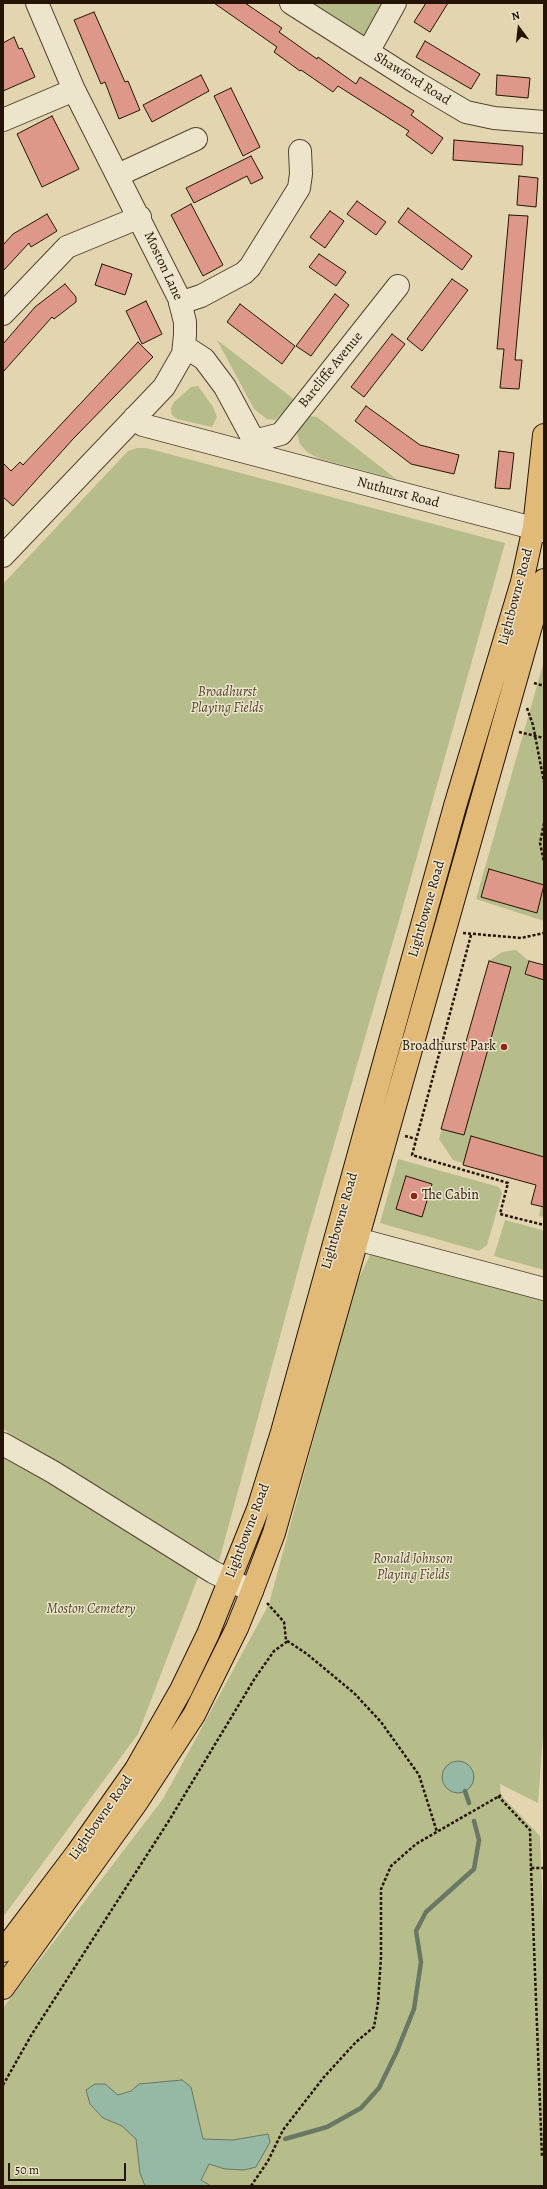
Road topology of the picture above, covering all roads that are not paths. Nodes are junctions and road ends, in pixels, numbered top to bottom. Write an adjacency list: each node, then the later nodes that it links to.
1 (37, 3): 5 (street, Moston Lane)
2 (395, 3): 4 (street)
3 (296, 4): 4 (street, Shawford Road)
4 (368, 52): 7 (street, Shawford Road)
5 (74, 90): 6 (street); 10 (street, Moston Lane)
6 (3, 120)
7 (544, 122)
8 (196, 138): 10 (street)
9 (300, 151): 13 (street)
10 (118, 175): 11 (street, Moston Lane)
11 (140, 217): 13 (street, Moston Lane); 14 (street)
12 (398, 286): 18 (street, Barcliffe Avenue)
13 (180, 302): 15 (street, Moston Lane)
14 (3, 314)
15 (184, 346): 16 (street, Moston Lane); 18 (street)
16 (134, 418): 18 (street, Nuthurst Road); 20 (street, Moston Lane)
17 (544, 435): 19 (main road, Lightbowne Road)
18 (254, 448): 19 (street, Nuthurst Road)
19 (539, 529): 22 (main road, Lightbowne Road)
20 (3, 556)
21 (544, 580): 22 (main road, Lightbowne Road)
22 (346, 1237): 23 (street); 25 (main road, Lightbowne Road); 26 (main road, Lightbowne Road)
23 (544, 1289)
24 (3, 1444): 25 (street)
25 (229, 1581): 26 (street); 27 (main road, Lightbowne Road)
26 (252, 1591): 28 (main road, Lightbowne Road)
27 (181, 1690): 28 (street); 29 (main road, Lightbowne Road)
28 (200, 1703): 30 (main road, Lightbowne Road)
29 (3, 1951)
30 (3, 1988)

